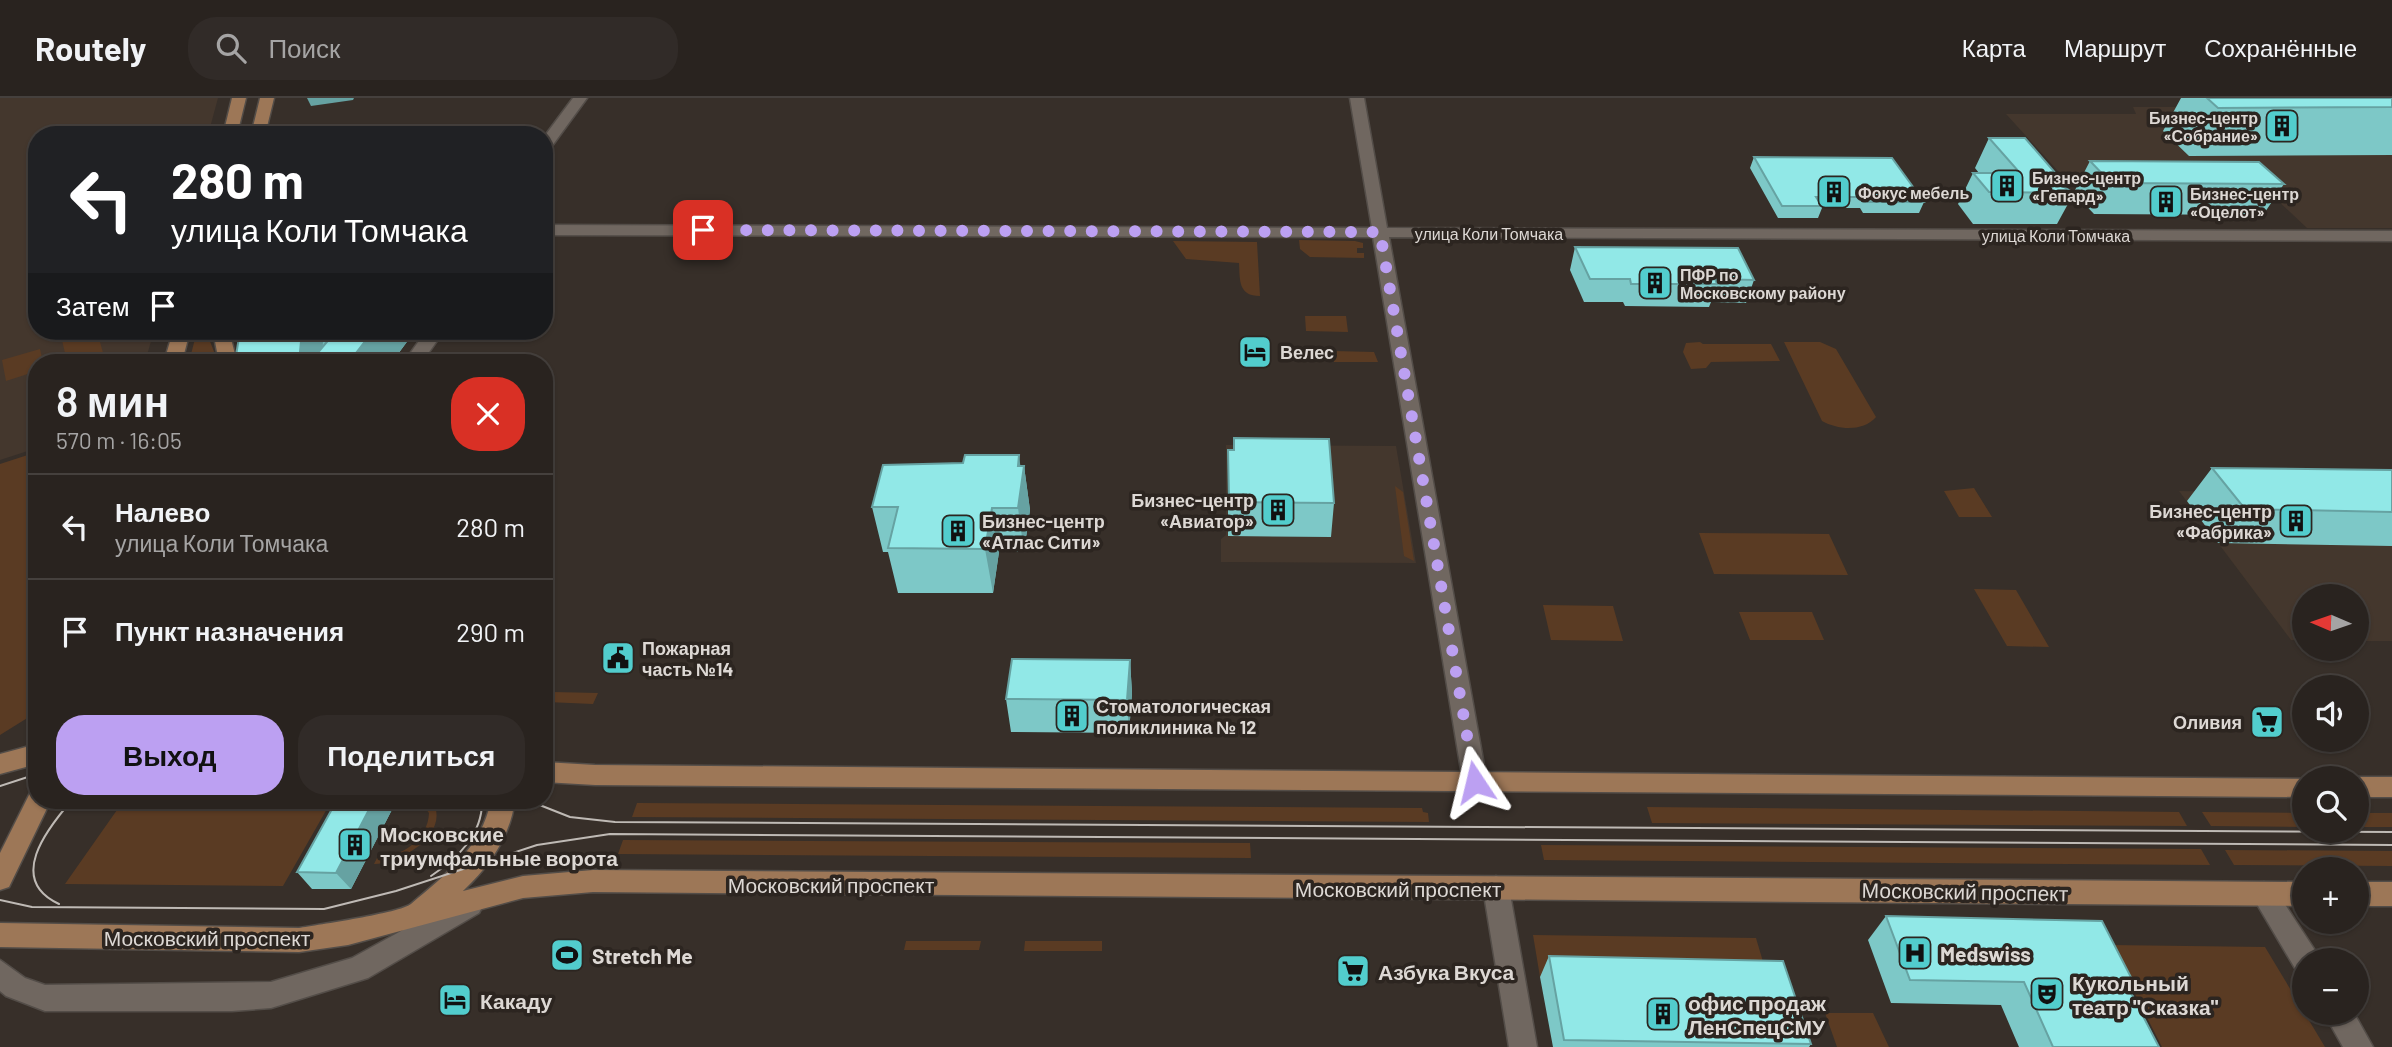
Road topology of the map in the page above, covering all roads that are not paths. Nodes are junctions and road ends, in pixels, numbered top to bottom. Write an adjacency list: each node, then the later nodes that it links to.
1 (239, 98): 5 (main road)
2 (267, 98): 6 (main road)
3 (580, 98): 7 (street)
4 (1357, 98): 9 (street)
5 (232, 126)
6 (260, 126)
7 (553, 135)
8 (553, 230): 9 (street, улица Коли Томчака)
9 (1380, 232): 10 (street, улица Коли Томчака); 14 (street)
10 (2392, 236)
11 (28, 756): 12 (main road)
12 (0, 764)
13 (553, 772): 14 (main road)
14 (1475, 782): 15 (main road)
15 (2292, 787)
16 (2369, 787): 17 (main road)
17 (2392, 787)
18 (34, 809): 21 (main road)
19 (46, 809): 21 (main road)
20 (501, 809): 29 (main road)
21 (17, 840): 22 (main road)
22 (0, 878)
23 (1496, 888): 24 (main road, Московский проспект); 25 (main road, Московский проспект); 34 (street)
24 (492, 893): 29 (main road, Московский проспект); 32 (street, Московский проспект)
25 (2264, 894): 26 (main road, Московский проспект); 31 (street)
26 (2292, 894)
27 (2369, 894): 28 (main road)
28 (2392, 894)
29 (414, 914): 30 (main road, Московский проспект)
30 (0, 935)
31 (2298, 948)
32 (0, 973)
33 (2346, 1025): 35 (street)
34 (1523, 1047)
35 (2360, 1047)

